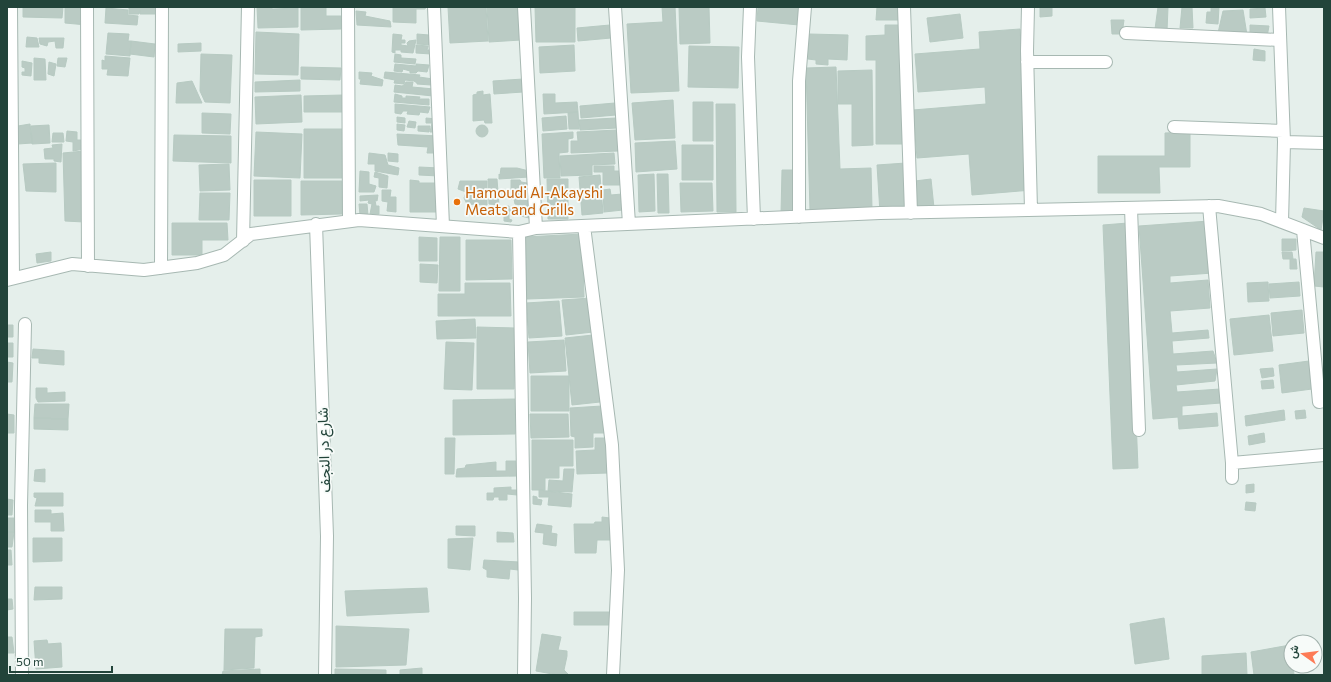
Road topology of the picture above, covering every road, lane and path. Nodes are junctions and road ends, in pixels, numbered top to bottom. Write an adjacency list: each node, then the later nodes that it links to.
1 (11, 7): 40 (street)
2 (87, 7): 38 (street)
3 (162, 7): 39 (street)
4 (248, 7): 37 (street)
5 (348, 7): 27 (street)
6 (434, 7): 31 (street)
7 (524, 7): 33 (street)
8 (615, 7): 30 (street)
9 (750, 7): 26 (street)
10 (805, 7): 25 (street)
11 (904, 7): 24 (street)
12 (1028, 7): 16 (street)
13 (1279, 7): 15 (street)
14 (1126, 33): 15 (street)
15 (1280, 40): 19 (street)
16 (1027, 62): 17 (street); 23 (street)
17 (1106, 62)
18 (1174, 127): 19 (street)
19 (1284, 136): 20 (street); 28 (street)
20 (1324, 143)
21 (1209, 206): 22 (street); 28 (street); 45 (street)
22 (1131, 208): 23 (street); 43 (street)
23 (1031, 210): 24 (street)
24 (911, 213): 25 (street)
25 (799, 217): 26 (street)
26 (754, 219): 30 (street)
27 (349, 221): 29 (street); 31 (street)
28 (1282, 222): 34 (street)
29 (316, 224): 37 (street); 48 (street, شارع در النجف)
30 (629, 224): 32 (street)
31 (444, 226): 35 (street)
32 (584, 226): 33 (street); 50 (street)
33 (536, 228): 35 (street)
34 (1303, 230): 36 (street); 42 (street)
35 (519, 232): 49 (street)
36 (1324, 238)
37 (243, 241): 39 (street)
38 (88, 266): 39 (street); 40 (street)
39 (161, 268)
40 (10, 279)
41 (25, 324): 47 (street)
42 (1324, 401)
43 (1139, 430)
44 (1324, 455): 45 (street)
45 (1232, 463): 46 (street)
46 (1232, 478)
47 (22, 675)
48 (325, 675)
49 (524, 675)
50 (613, 675)

